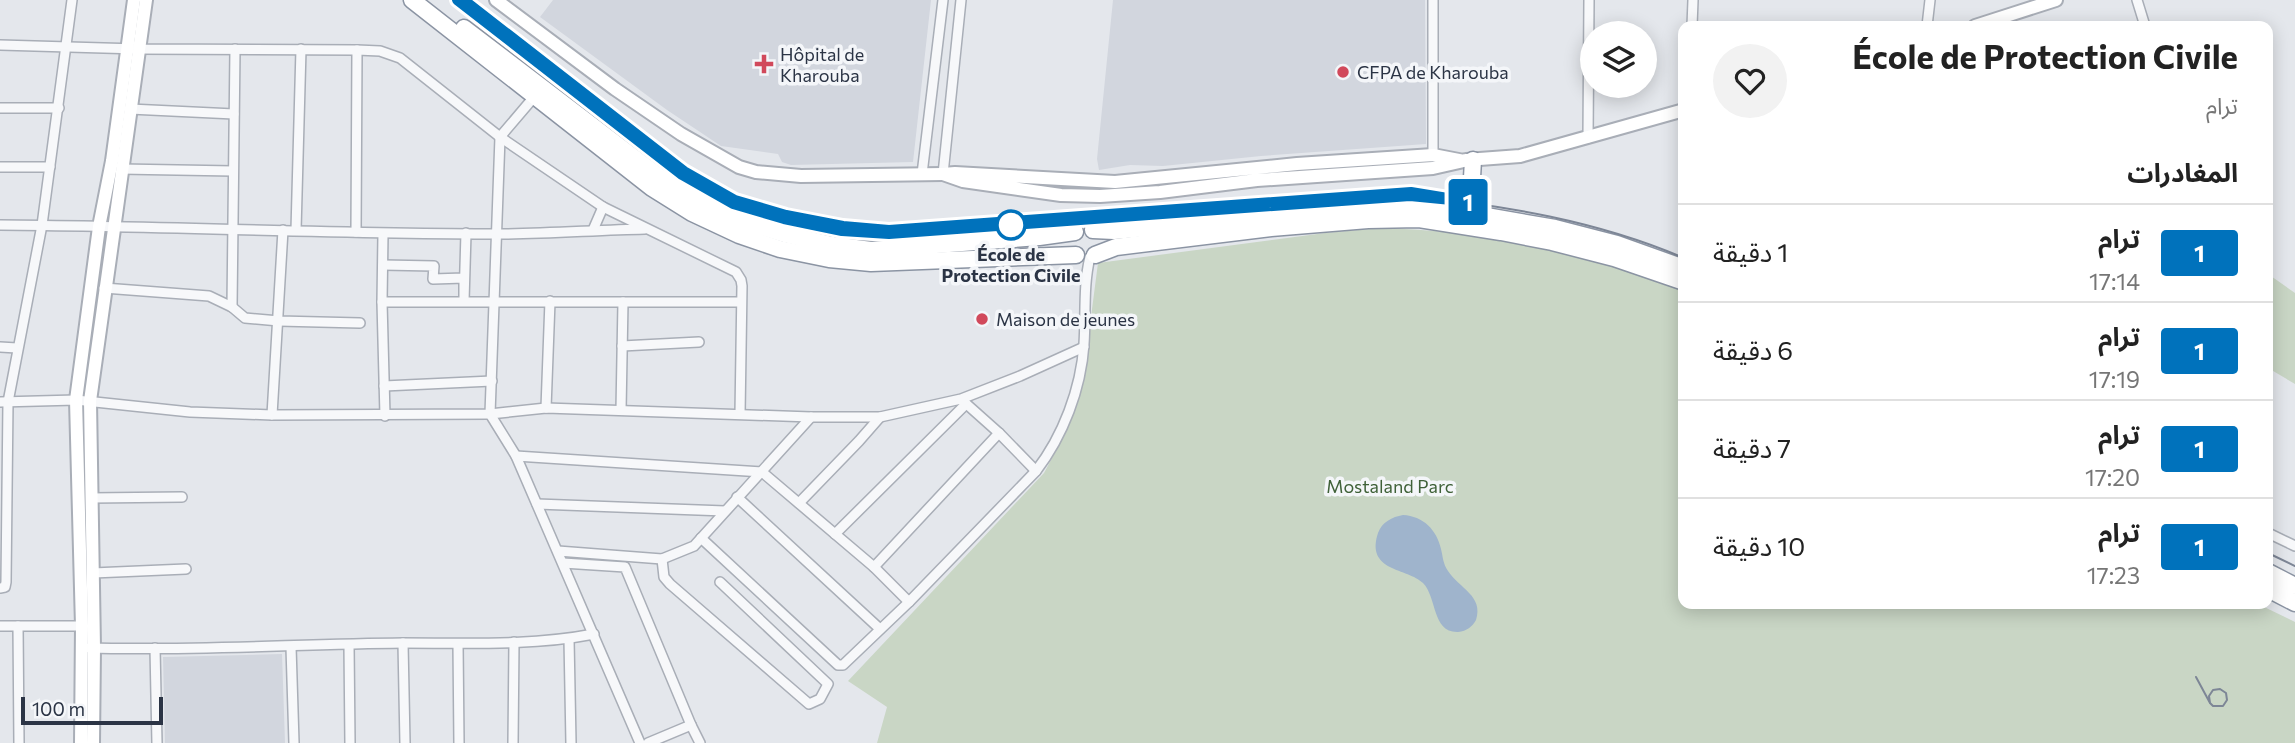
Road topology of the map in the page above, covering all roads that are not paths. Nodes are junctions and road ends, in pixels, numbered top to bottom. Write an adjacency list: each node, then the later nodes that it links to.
1 (72, 0): 20 (street)
2 (134, 0): 21 (street)
3 (146, 0): 21 (street)
4 (412, 0): 25 (highway)
5 (428, 0): 53 (highway)
6 (496, 0): 39 (street)
7 (1433, 0): 33 (street)
8 (1589, 0): 32 (street)
9 (1693, 0): 15 (street)
10 (1930, 0): 16 (street)
11 (2056, 0): 17 (street)
12 (2137, 0): 18 (street)
13 (943, 1): 14 (street); 39 (street)
14 (960, 2): 40 (street)
15 (1692, 21)
16 (1928, 21)
17 (1991, 21)
18 (2143, 21)
19 (0, 46): 20 (street)
20 (68, 46): 21 (street); 27 (street)
21 (132, 49): 22 (street); 28 (street); 45 (street)
22 (235, 49): 23 (street); 30 (street)
23 (301, 49): 24 (street); 48 (street)
24 (357, 50): 31 (street); 52 (street)
25 (534, 97): 31 (street); 57 (highway)
26 (0, 107): 27 (street)
27 (59, 108): 36 (street)
28 (130, 109): 30 (street); 37 (street)
29 (1678, 112): 32 (street)
30 (234, 114): 38 (street)
31 (500, 137): 41 (street); 56 (street)
32 (1588, 138): 34 (street)
33 (1433, 155): 34 (street); 40 (street)
34 (1469, 160): 40 (street); 42 (highway)
35 (0, 167): 36 (street)
36 (50, 167): 44 (street)
37 (121, 169): 38 (street); 45 (street)
38 (233, 171): 51 (street)
39 (922, 174): 40 (street)
40 (943, 174)
41 (603, 207): 46 (street); 49 (street)
42 (1470, 213): 50 (highway); 59 (highway)
43 (0, 225): 44 (street)
44 (42, 225): 45 (street); 74 (street)
45 (106, 228): 51 (street); 61 (street); 78 (street)
46 (647, 229): 49 (street); 67 (street)
47 (283, 230): 48 (street); 51 (street); 69 (street)
48 (296, 230): 52 (street)
49 (593, 230): 56 (street)
50 (1093, 230): 53 (highway); 57 (highway)
51 (233, 231): 68 (street)
52 (356, 232): 55 (street)
53 (1075, 232): 57 (highway)
54 (466, 233): 55 (street); 56 (street); 62 (street)
55 (383, 234): 58 (street)
56 (497, 234): 63 (street)
57 (1086, 256): 60 (highway); 75 (street)
58 (383, 265): 62 (street); 65 (street)
59 (1678, 266)
60 (1678, 280)
61 (104, 288): 68 (street); 78 (street)
62 (464, 301): 63 (street); 65 (street)
63 (494, 301): 64 (street); 76 (street)
64 (550, 301): 66 (street); 81 (street)
65 (382, 302): 77 (street)
66 (623, 302): 67 (street); 72 (street)
67 (741, 302): 84 (street)
68 (232, 307): 69 (street)
69 (279, 321): 70 (street); 85 (street)
70 (360, 323)
71 (699, 342): 72 (street)
72 (622, 346): 82 (street)
73 (0, 347): 74 (street)
74 (17, 348): 80 (street)
75 (1084, 348): 79 (street); 91 (street)
76 (492, 381): 77 (street); 83 (street)
77 (384, 386): 86 (street)
78 (83, 401): 80 (street); 85 (street); 95 (street); 118 (street)
79 (963, 401): 88 (street); 89 (street); 99 (street)
80 (4, 402): 112 (street)
81 (546, 408): 82 (street); 83 (street)
82 (621, 410): 84 (street)
83 (491, 414): 86 (street); 90 (street)
84 (740, 414): 87 (street)
85 (272, 415): 86 (street)
86 (385, 416)
87 (811, 417): 88 (street); 92 (street)
88 (880, 417): 96 (street)
89 (999, 433): 91 (street); 106 (street)
90 (516, 456): 92 (street); 97 (street)
91 (1036, 471): 114 (street)
92 (762, 472): 94 (street); 96 (street)
93 (181, 497): 95 (street)
94 (737, 497): 98 (street); 119 (street)
95 (91, 498): 108 (street)
96 (799, 503): 99 (street)
97 (537, 504): 98 (street); 103 (street)
98 (725, 511): 101 (street)
99 (835, 534): 106 (street)
100 (2273, 535): 102 (street)
101 (701, 538): 104 (street); 119 (street)
102 (2295, 546)
103 (558, 551): 104 (street); 105 (street)
104 (662, 559): 110 (street)
105 (564, 563): 120 (street); 129 (street)
106 (874, 567): 114 (street)
107 (186, 569): 108 (street)
108 (93, 573): 127 (street)
109 (2273, 575): 111 (highway)
110 (720, 583)
111 (2295, 586)
112 (0, 588)
113 (2273, 592): 115 (highway)
114 (909, 602): 119 (street)
115 (2295, 603)
116 (0, 626): 117 (street)
117 (18, 626): 118 (street); 130 (street)
118 (82, 626): 127 (street)
119 (880, 629)
120 (594, 634): 121 (street); 140 (street)
121 (569, 639): 122 (street); 139 (street)
122 (514, 642): 124 (street); 138 (street)
123 (403, 643): 124 (street); 125 (street); 136 (street)
124 (458, 643): 137 (street)
125 (349, 645): 126 (street); 135 (street)
126 (291, 647): 128 (street); 134 (street)
127 (88, 648): 128 (street); 131 (street); 132 (street)
128 (155, 648): 133 (street)
129 (691, 725): 141 (street); 142 (street)
130 (19, 743)
131 (81, 743)
132 (93, 743)
133 (157, 743)
134 (294, 743)
135 (350, 743)
136 (405, 743)
137 (459, 743)
138 (513, 743)
139 (571, 743)
140 (640, 743)
141 (648, 743)
142 (700, 743)

